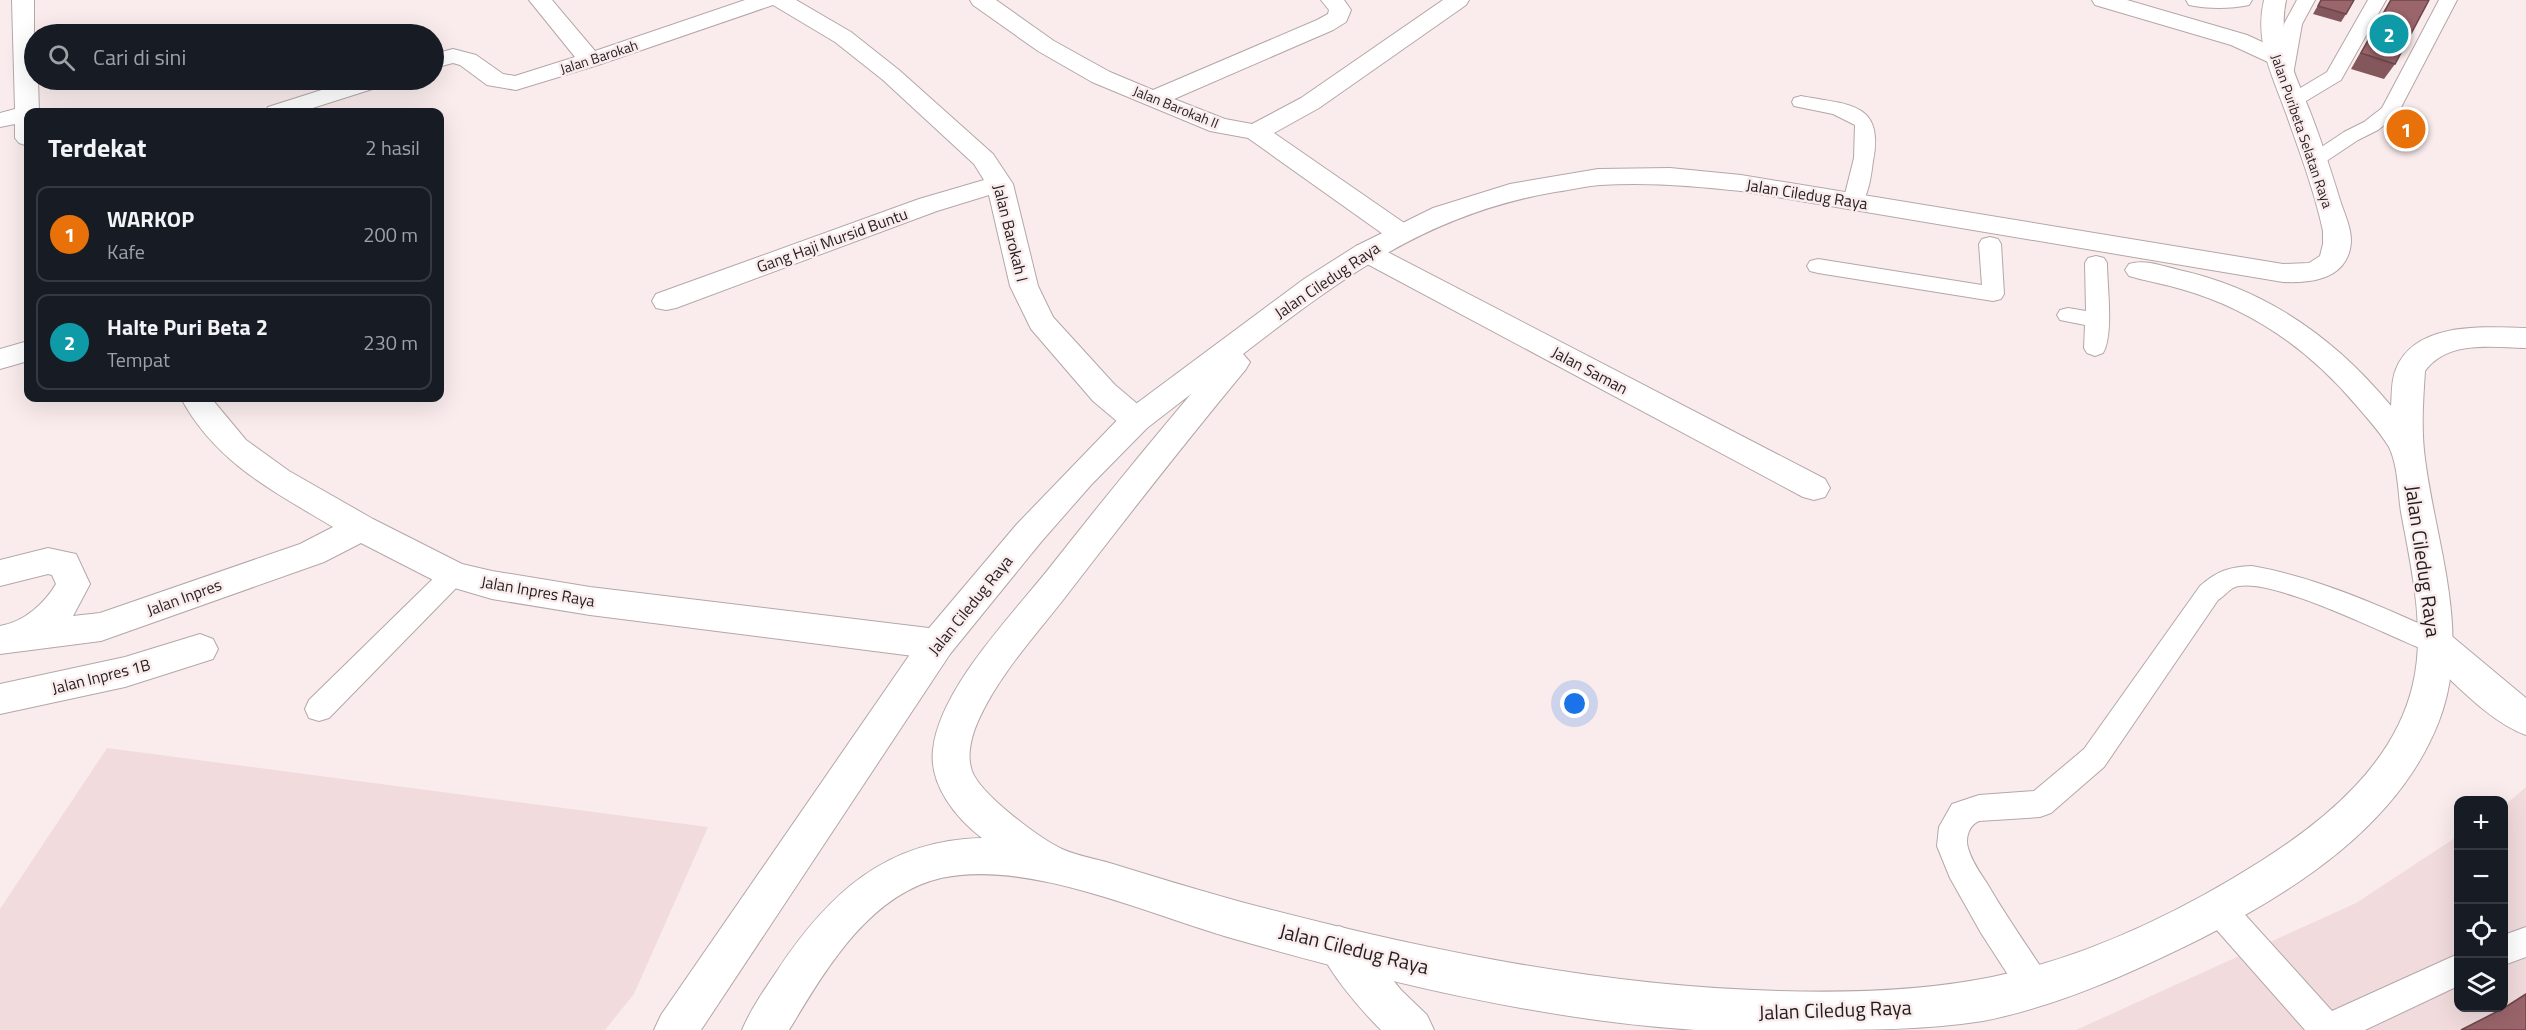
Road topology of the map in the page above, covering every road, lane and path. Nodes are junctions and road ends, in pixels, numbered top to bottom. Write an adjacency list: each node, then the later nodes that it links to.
1 (23, 0): 14 (main road)
2 (540, 0): 16 (main road)
3 (981, 0): 20 (main road, Jalan Barokah II)
4 (1458, 0): 27 (main road)
5 (2197, 0): 6 (main road)
6 (2241, 0)
7 (2275, 0): 17 (main road, Jalan Puribeta Selatan Raya)
8 (2306, 0): 17 (lane)
9 (2377, 0): 21 (lane)
10 (2448, 0): 28 (lane)
11 (1337, 1): 20 (main road)
12 (2112, 1): 17 (main road)
13 (785, 2): 16 (main road, Jalan Barokah); 29 (main road, Jalan Barokah I)
14 (24, 25)
15 (444, 58): 16 (main road, Jalan Barokah)
16 (591, 60)
17 (2280, 66): 21 (main road, Jalan Puribeta Selatan Raya)
18 (27, 90): 23 (main road)
19 (345, 90): 24 (main road)
20 (1155, 98): 27 (main road, Jalan Barokah II)
21 (2294, 100): 28 (main road, Jalan Puribeta Selatan Raya)
22 (1801, 102): 30 (lane)
23 (27, 108)
24 (289, 108)
25 (0, 120): 26 (main road)
26 (24, 125)
27 (1256, 132): 32 (main road, Jalan Barokah II)
28 (2315, 160): 37 (main road, Jalan Puribeta Selatan Raya)
29 (1000, 184): 38 (main road, Gang Haji Mursid Buntu); 47 (main road, Jalan Barokah I)
30 (1853, 202): 31 (main road, Jalan Ciledug Raya); 37 (main road, Jalan Ciledug Raya)
31 (1463, 206): 32 (main road, Jalan Ciledug Raya); 33 (main road)
32 (1400, 233): 34 (main road, Jalan Ciledug Raya)
33 (1990, 244): 35 (main road); 36 (lane)
34 (1366, 252): 39 (main road, Jalan Ciledug Raya); 49 (main road, Jalan Saman)
35 (2096, 263): 41 (lane); 48 (main road)
36 (1818, 266)
37 (2299, 274)
38 (666, 301)
39 (1275, 314): 47 (main road, Jalan Ciledug Raya); 60 (main road)
40 (2068, 315): 41 (lane)
41 (2097, 320): 43 (lane)
42 (2526, 338): 48 (main road, Jalan Ciledug Raya)
43 (2095, 348)
44 (24, 352): 45 (main road)
45 (0, 359)
46 (198, 402): 50 (main road, Jalan Inpres Raya)
47 (1136, 420): 55 (main road, Jalan Ciledug Raya)
48 (2407, 449): 54 (main road, Jalan Ciledug Raya)
49 (1814, 488)
50 (361, 528): 52 (main road, Jalan Inpres Raya); 53 (main road, Jalan Inpres)
51 (0, 573): 53 (main road)
52 (453, 574): 55 (main road, Jalan Inpres Raya); 58 (lane)
53 (11, 638)
54 (2435, 643): 59 (main road); 61 (main road, Jalan Ciledug Raya); 66 (lane)
55 (937, 644): 67 (main road, Jalan Ciledug Raya)
56 (200, 649): 57 (main road, Jalan Inpres 1B)
57 (0, 699)
58 (319, 709)
59 (2526, 718)
60 (1049, 863): 63 (main road, Jalan Ciledug Raya); 68 (main road, Jalan Ciledug Raya)
61 (2218, 908): 66 (main road, Jalan Ciledug Raya); 70 (lane)
62 (2526, 942): 64 (lane)
63 (1339, 946): 66 (main road, Jalan Ciledug Raya); 69 (main road)
64 (2508, 949)
65 (2454, 972): 70 (lane)
66 (2035, 987)
67 (676, 1030)
68 (764, 1030)
69 (1412, 1030)
70 (2327, 1030)

